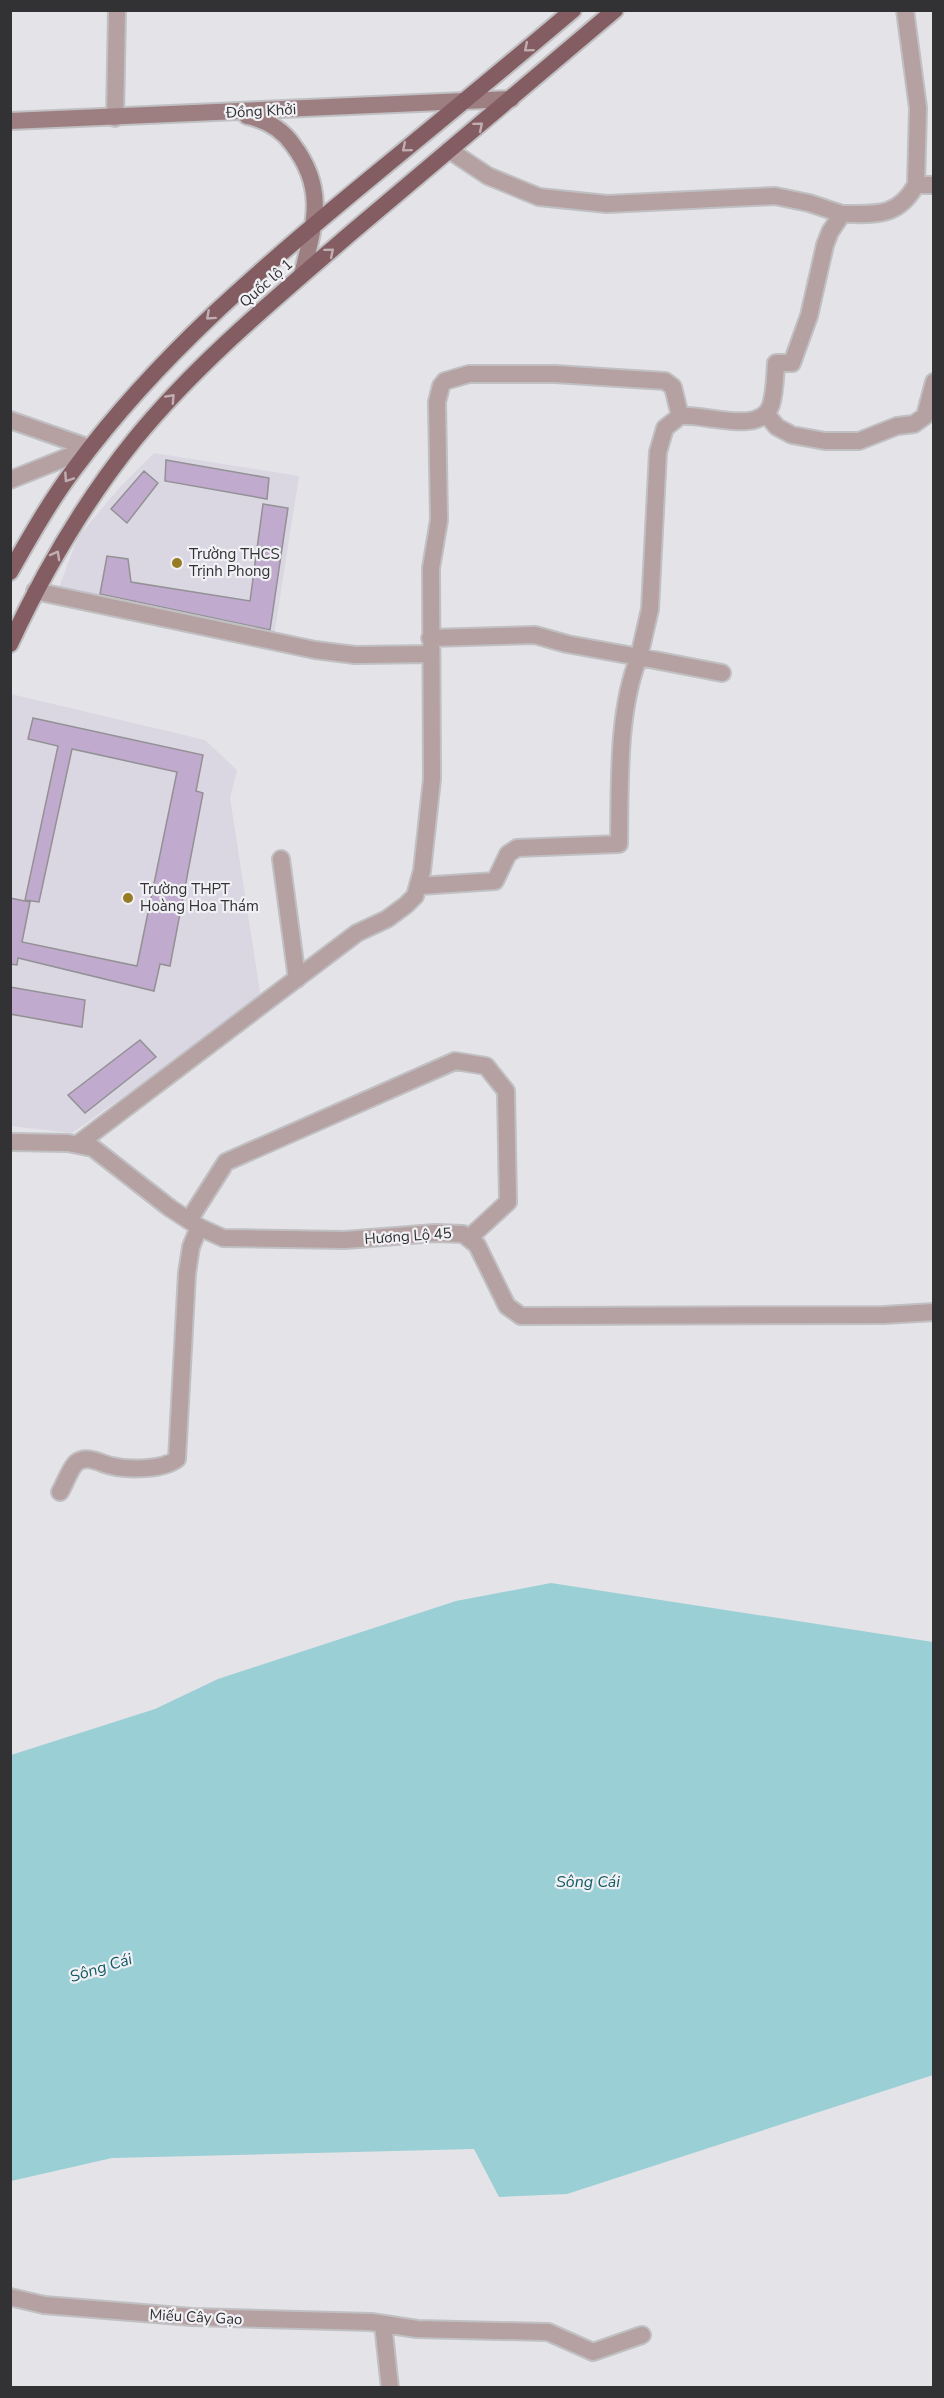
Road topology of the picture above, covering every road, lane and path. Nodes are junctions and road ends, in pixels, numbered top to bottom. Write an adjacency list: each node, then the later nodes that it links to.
1 (117, 10): 8 (street)
2 (573, 10): 5 (highway, Quốc lộ 1, one-way to 5)
3 (615, 10): 6 (highway, Quốc lộ 1)
4 (905, 10): 11 (street)
5 (469, 99): 6 (main road, Đồng Khởi); 7 (main road, Đồng Khởi); 14 (highway, Quốc lộ 1, one-way to 14)
6 (511, 99): 10 (highway, Quốc lộ 1, one-way to 6)
7 (228, 113): 8 (main road, Đồng Khởi); 14 (main road)
8 (115, 118): 9 (main road, Đồng Khởi)
9 (10, 121)
10 (449, 150): 13 (street); 15 (highway, Quốc lộ 1, one-way to 10)
11 (916, 185): 12 (street); 13 (street)
12 (933, 185)
13 (842, 214): 17 (street)
14 (314, 224): 15 (main road); 20 (highway, Quốc lộ 1, one-way to 20)
15 (302, 275): 23 (highway, Quốc lộ 1, one-way to 15)
16 (933, 382): 17 (street)
17 (766, 414): 18 (street)
18 (680, 416): 25 (street); 26 (street)
19 (10, 420): 20 (street)
20 (90, 448): 21 (street); 22 (highway, Quốc lộ 1, one-way to 22)
21 (10, 480)
22 (10, 572)
23 (35, 591): 24 (highway, Quốc lộ 1); 25 (street)
24 (10, 644)
25 (430, 646): 26 (street); 29 (street)
26 (639, 657): 27 (street); 29 (street)
27 (722, 673)
28 (281, 859): 30 (street)
29 (419, 886): 30 (street)
30 (297, 978): 32 (street)
31 (10, 1142): 32 (street, Hương Lộ 45)
32 (78, 1144): 33 (street, Hương Lộ 45)
33 (194, 1224): 34 (street, Hương Lộ 45); 34 (street); 36 (street)
34 (470, 1238): 35 (street, Hương Lộ 45)
35 (933, 1312)
36 (60, 1492)
37 (10, 2297): 38 (street, Miếu Cây Gạo)
38 (383, 2324): 39 (street, Miếu Cây Gạo); 40 (street)
39 (642, 2335)
40 (390, 2388)

